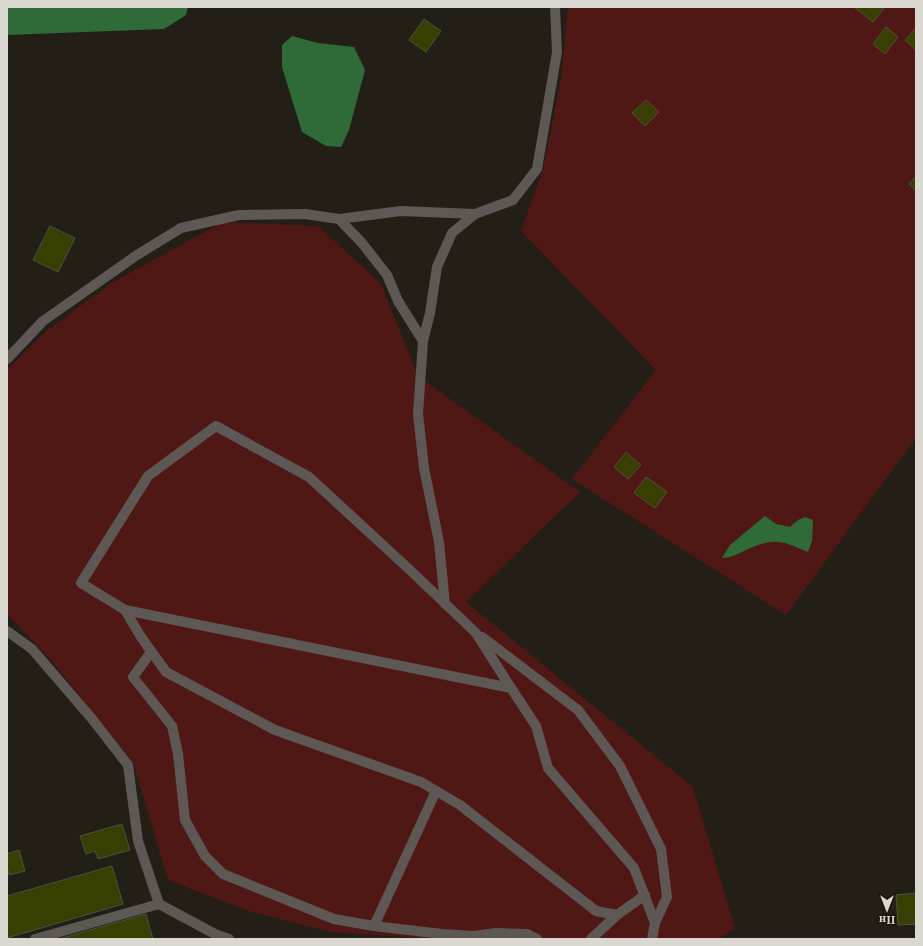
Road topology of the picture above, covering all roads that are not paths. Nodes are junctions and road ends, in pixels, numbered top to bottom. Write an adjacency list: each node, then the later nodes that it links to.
1 (555, 7): 2 (street)
2 (475, 214): 3 (street); 4 (street)
3 (339, 219): 4 (street); 5 (street)
4 (423, 341): 6 (street)
5 (7, 359)
6 (445, 604): 7 (street); 9 (street)
7 (125, 610): 10 (street); 11 (street)
8 (7, 631): 14 (street)
9 (476, 633): 11 (street); 16 (street)
10 (151, 652): 12 (street); 17 (street)
11 (512, 688): 13 (street)
12 (436, 791): 15 (street); 17 (street)
13 (645, 896): 15 (street); 16 (street)
14 (158, 904): 18 (street); 19 (street)
15 (617, 915): 21 (street)
16 (655, 923): 22 (street)
17 (374, 926): 20 (street)
18 (35, 939)
19 (229, 939)
20 (537, 939)
21 (591, 939)
22 (652, 939)

